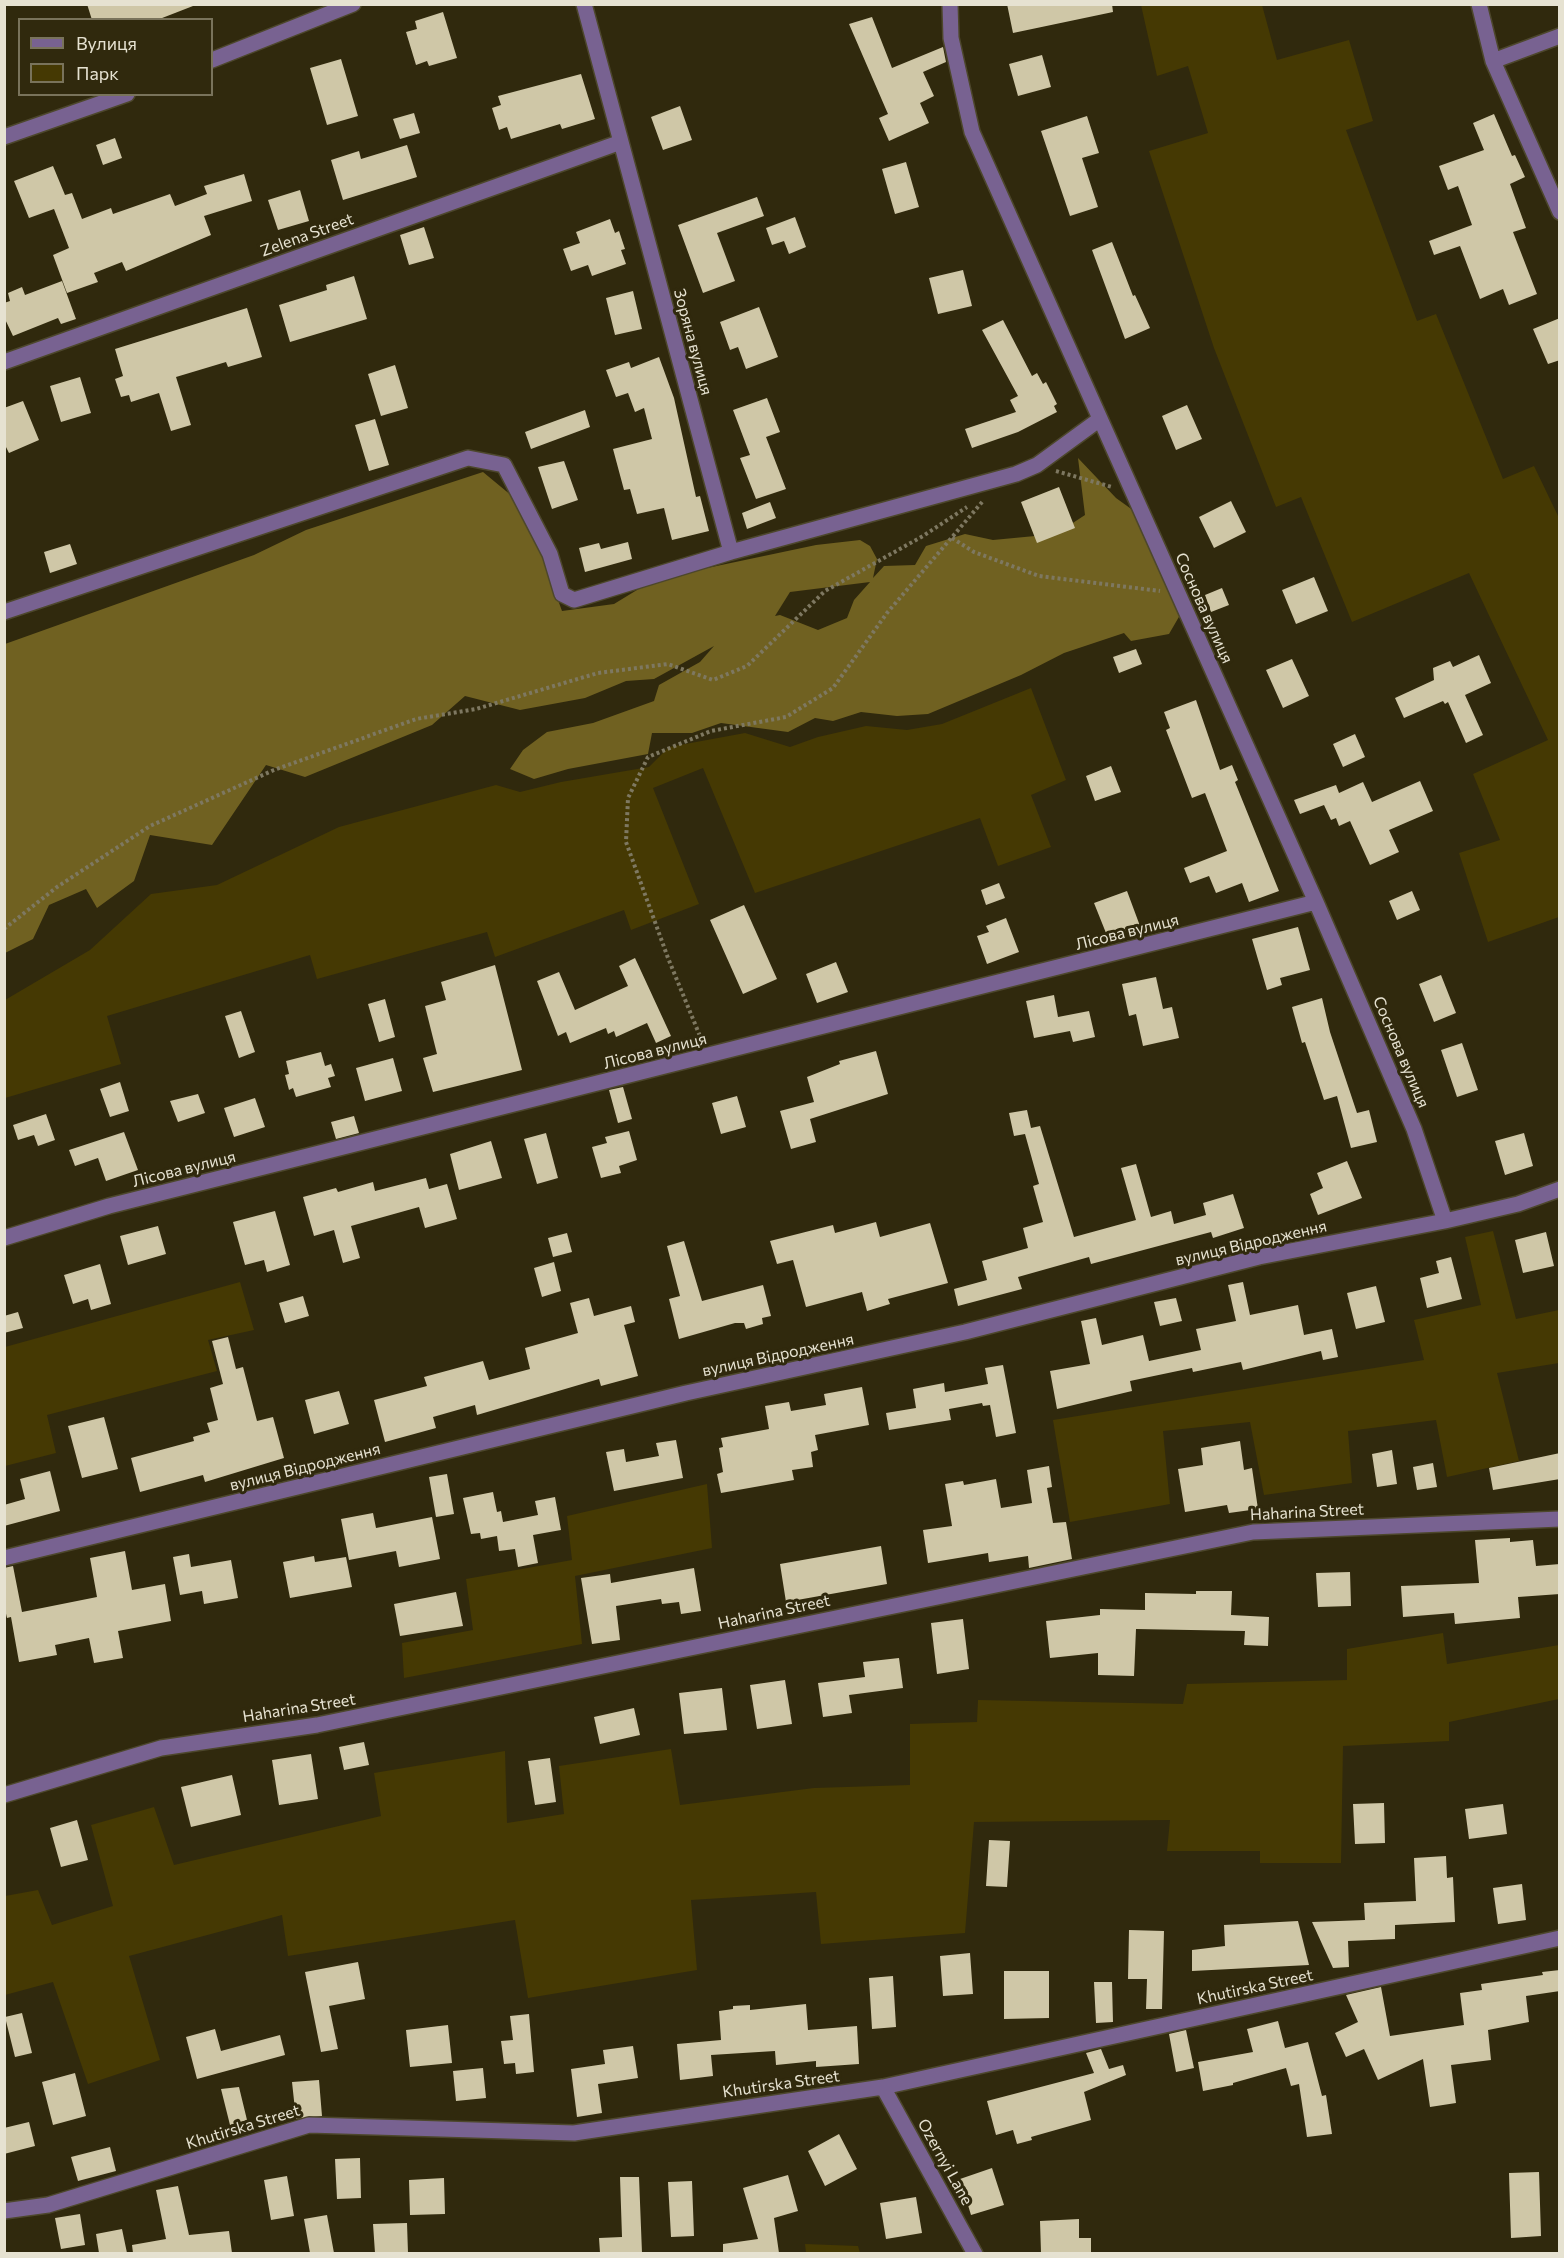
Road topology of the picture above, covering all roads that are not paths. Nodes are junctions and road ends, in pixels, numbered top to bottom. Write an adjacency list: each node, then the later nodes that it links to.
1 (353, 4): 6 (street)
2 (584, 4): 10 (street, Зоряна вулиця)
3 (950, 4): 13 (street, Соснова вулиця)
4 (1479, 4): 7 (street)
5 (1560, 36): 7 (street)
6 (213, 60)
7 (1493, 62): 11 (street)
8 (121, 96): 9 (street)
9 (4, 137)
10 (621, 142): 12 (street, Zelena Street); 14 (street, Зоряна вулиця)
11 (1560, 212)
12 (4, 362)
13 (1100, 419): 14 (street); 16 (street, Соснова вулиця)
14 (731, 552): 15 (street)
15 (4, 612)
16 (1316, 902): 18 (street, Соснова вулиця); 19 (street, Лісова вулиця)
17 (1560, 1189): 18 (street, вулиця Відродження)
18 (1445, 1221): 21 (street, вулиця Відродження)
19 (4, 1239)
20 (1560, 1519): 22 (street, Haharina Street)
21 (4, 1558)
22 (4, 1795)
23 (1560, 1938): 24 (street, Khutirska Street)
24 (883, 2087): 25 (street, Khutirska Street); 26 (street, Ozernyi Lane)
25 (4, 2211)
26 (975, 2253)

